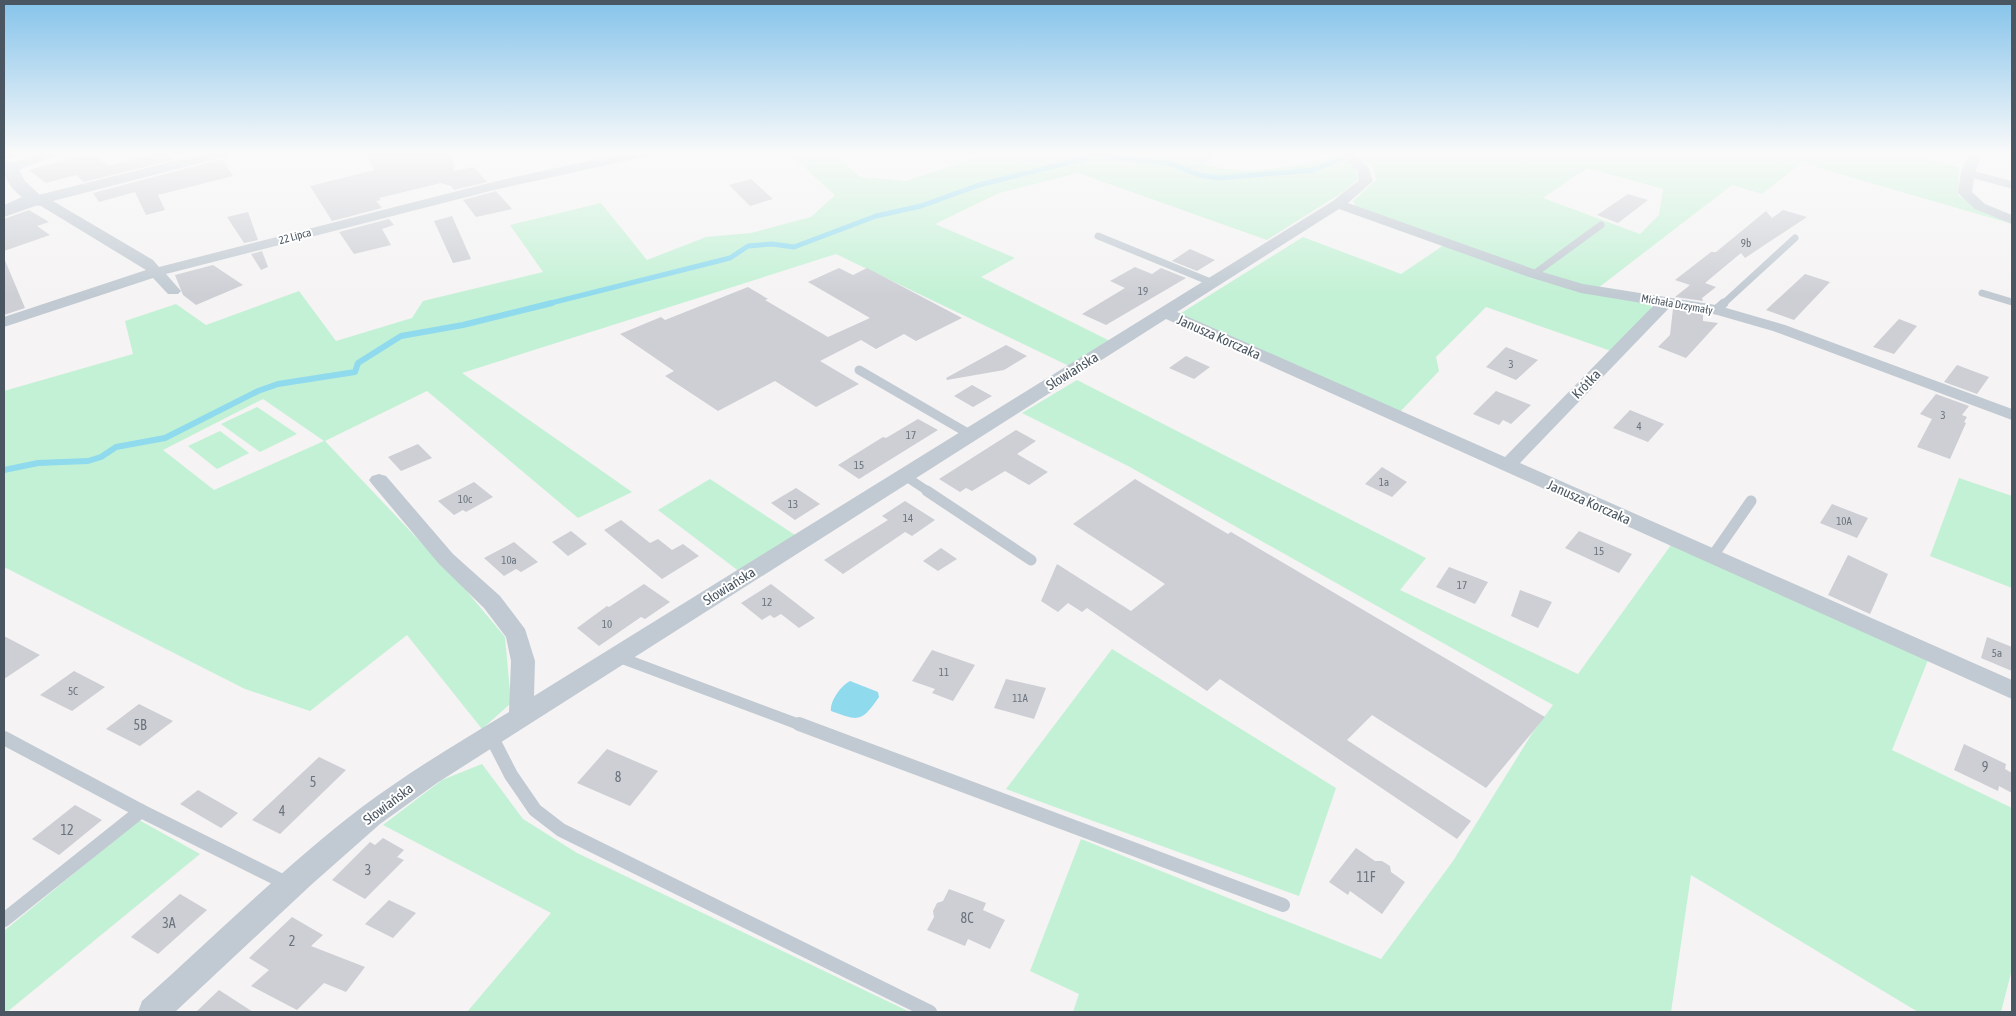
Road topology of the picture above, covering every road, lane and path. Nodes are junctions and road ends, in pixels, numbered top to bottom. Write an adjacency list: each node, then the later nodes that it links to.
1 (38, 199): 5 (street)
2 (439, 199): 12 (street, 22 Lipca)
3 (1344, 199): 6 (street, Słowiańska)
4 (1969, 199): 8 (street)
5 (31, 201): 7 (street); 12 (street)
6 (1338, 204): 13 (street, Michała Drzymały); 14 (street, Słowiańska)
7 (5, 211)
8 (2012, 220)
9 (1602, 225): 13 (lane)
10 (1098, 236): 14 (lane)
11 (1795, 238): 19 (lane)
12 (156, 272): 15 (street); 21 (street, 22 Lipca)
13 (1534, 274): 17 (street, Michała Drzymały)
14 (1213, 283): 20 (street, Słowiańska)
15 (173, 291)
16 (1982, 292): 18 (lane)
17 (1666, 302): 19 (street, Michała Drzymały); 25 (street, Krótka)
18 (2012, 302)
19 (1716, 310): 23 (street, Michała Drzymały)
20 (1165, 313): 24 (street, Słowiańska); 25 (street, Janusza Korczaka)
21 (4, 322)
22 (860, 370): 24 (lane)
23 (2012, 415)
24 (971, 435): 26 (street, Słowiańska)
25 (1507, 466): 29 (street, Janusza Korczaka)
26 (904, 476): 30 (lane); 31 (street, Słowiańska)
27 (378, 480): 33 (street)
28 (1751, 501): 29 (lane)
29 (1712, 557): 32 (street, Janusza Korczaka)
30 (1031, 560)
31 (616, 656): 33 (street, Słowiańska); 38 (lane)
32 (2012, 690)
33 (521, 717): 34 (street, Słowiańska)
34 (491, 736): 37 (street, Słowiańska); 41 (lane)
35 (4, 738): 36 (lane)
36 (141, 811): 37 (lane); 39 (lane)
37 (291, 886): 40 (street, Słowiańska)
38 (1283, 905)
39 (4, 920)
40 (153, 1012)
41 (930, 1012)

